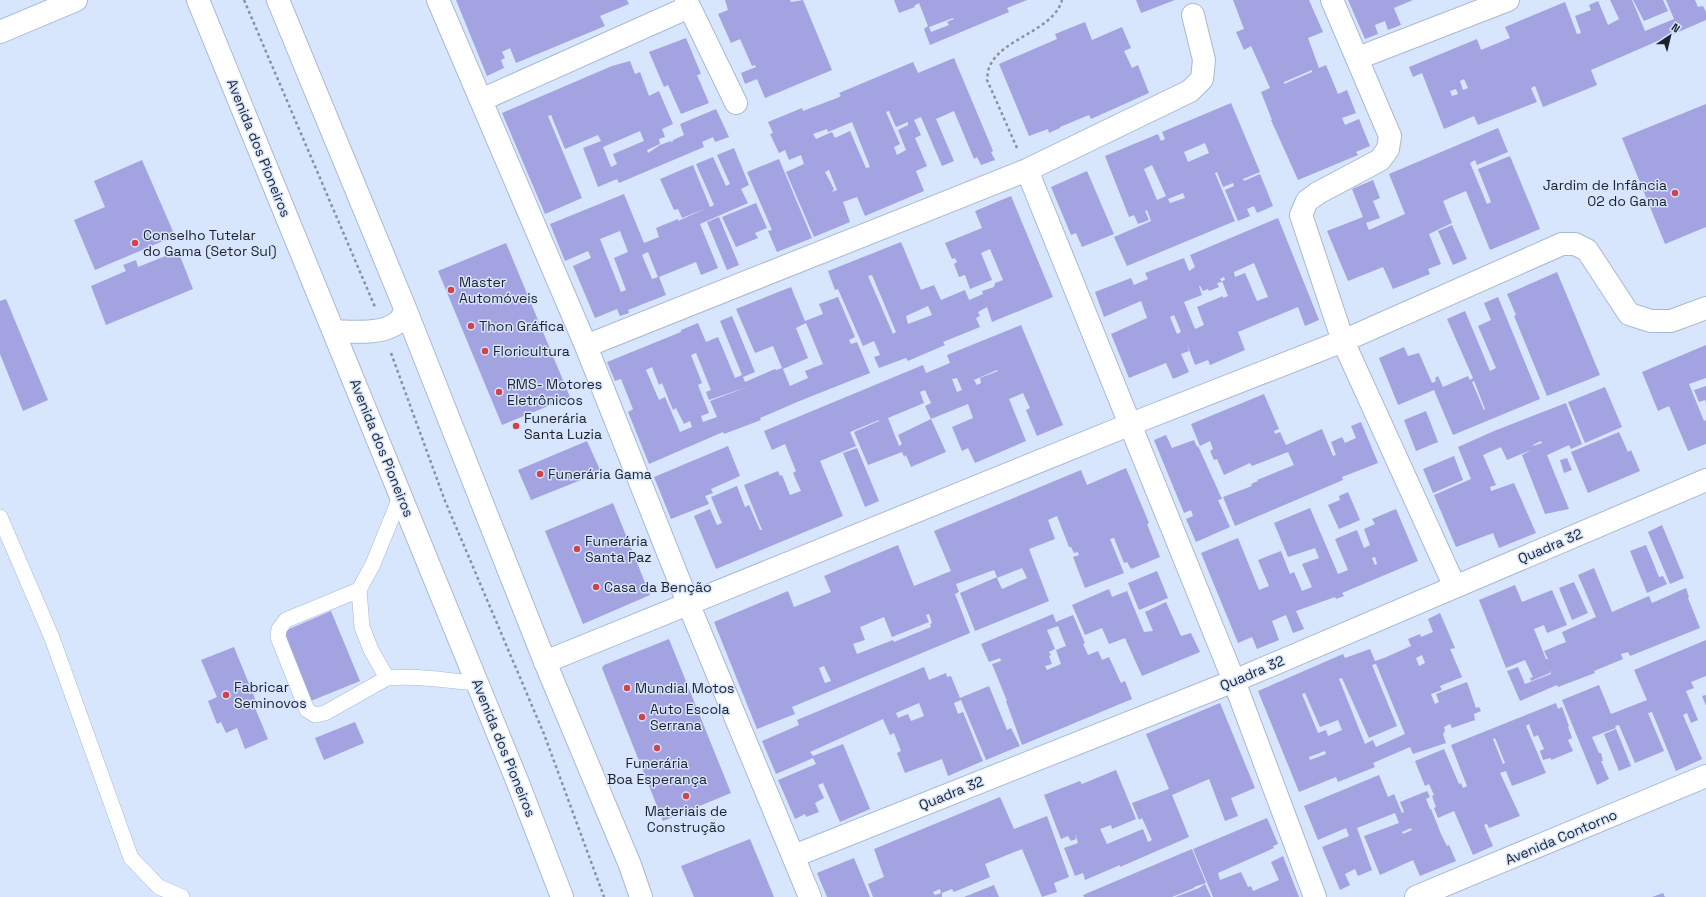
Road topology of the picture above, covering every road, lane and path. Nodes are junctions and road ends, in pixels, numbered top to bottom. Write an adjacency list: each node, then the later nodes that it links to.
1 (76, 0): 11 (street)
2 (198, 0): 19 (street, Avenida dos Pioneiros)
3 (244, 0): 18 (path)
4 (278, 0): 16 (street)
5 (438, 0): 13 (street)
6 (1062, 0): 15 (path)
7 (1332, 0): 12 (street)
8 (1508, 0): 12 (street)
9 (687, 3): 13 (street); 14 (street)
10 (1193, 14): 15 (street)
11 (0, 32)
12 (1358, 58): 20 (street)
13 (481, 100): 21 (street)
14 (736, 103)
15 (1027, 170): 21 (street); 22 (street)
16 (405, 308): 18 (street); 29 (street)
17 (1706, 308): 20 (street)
18 (383, 330): 19 (street); 37 (path)
19 (334, 331): 24 (street, Avenida dos Pioneiros)
20 (1343, 341): 22 (street); 26 (street)
21 (586, 346): 28 (street)
22 (1131, 424): 28 (street); 31 (street)
23 (1706, 480): 26 (street, Quadra 32)
24 (401, 495): 27 (lane); 32 (street, Avenida dos Pioneiros)
25 (0, 517): 35 (lane)
26 (1455, 587): 31 (street, Quadra 32)
27 (359, 590): 30 (lane); 30 (lane)
28 (688, 603): 29 (street); 34 (street)
29 (545, 662): 38 (street)
30 (387, 678): 32 (lane)
31 (1234, 681): 34 (street, Quadra 32); 40 (street)
32 (478, 683): 36 (street, Avenida dos Pioneiros)
33 (1706, 776): 41 (street, Avenida Contorno)
34 (794, 856): 39 (street)
35 (182, 897)
36 (562, 897)
37 (604, 897)
38 (641, 897)
39 (810, 897)
40 (1315, 897)
41 (1416, 897)

